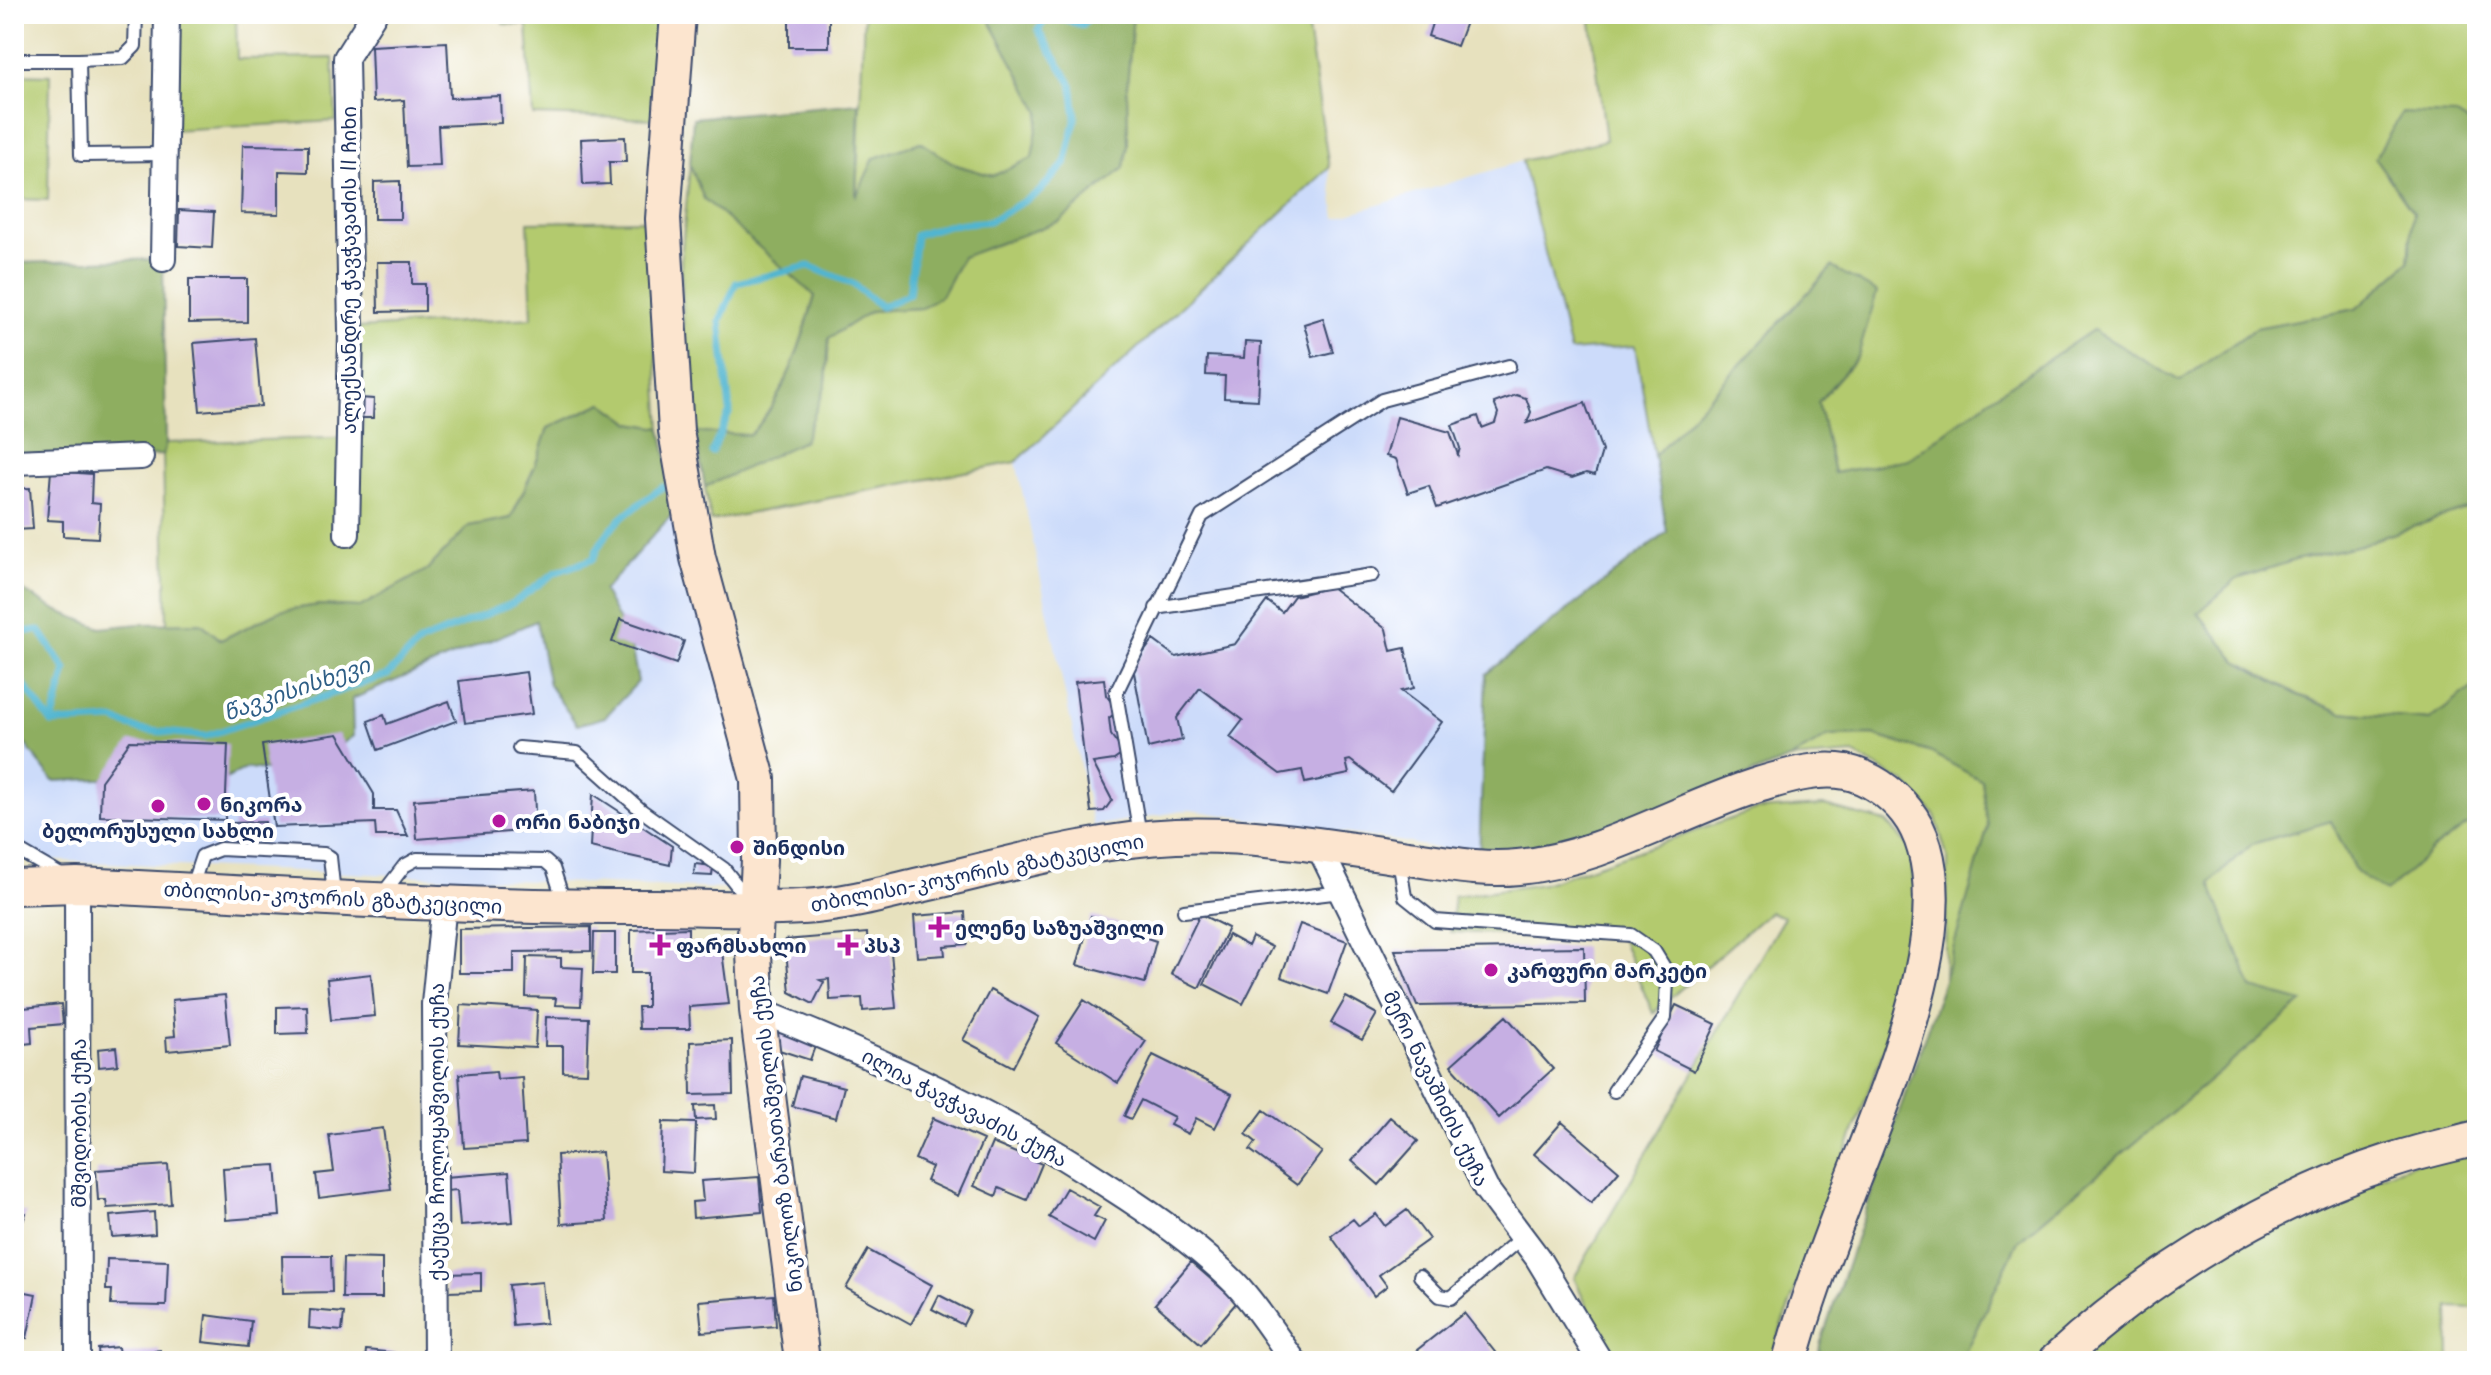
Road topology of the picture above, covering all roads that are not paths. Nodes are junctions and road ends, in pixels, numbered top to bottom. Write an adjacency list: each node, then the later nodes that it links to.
1 (136, 14): 6 (lane)
2 (167, 14): 7 (street)
3 (374, 14): 12 (street, ალექსანდრე ჭავჭავაძის II ჩიხი)
4 (678, 14): 25 (main road, ნიკოლოზ ბარათაშვილის ქუჩა)
5 (14, 60): 6 (lane)
6 (79, 60): 7 (lane)
7 (165, 154): 8 (street)
8 (163, 259)
9 (1509, 366): 14 (lane)
10 (141, 457): 11 (street)
11 (14, 462)
12 (347, 534)
13 (1372, 575): 14 (lane)
14 (1156, 608): 16 (lane)
15 (519, 748): 25 (lane)
16 (1141, 838): 17 (main road, თბილისი-კოჯორის გზატკეცილი); 25 (main road, თბილისი-კოჯორის გზატკეცილი)
17 (1318, 845): 19 (main road, თბილისი-კოჯორის გზატკეცილი); 22 (street, მერი ნავაშიძის ქუჩა)
18 (14, 848): 20 (lane)
19 (1399, 856): 29 (lane); 38 (main road, თბილისი-კოჯორის გზატკეცილი)
20 (77, 885): 21 (main road, თბილისი-კოჯორის გზატკეცილი); 23 (main road, თბილისი-კოჯორის გზატკეცილი); 33 (street, მშვიდობის ქუჩა)
21 (14, 887)
22 (1341, 892): 27 (lane); 31 (street, მერი ნავაშიძის ქუჩა)
23 (379, 900): 24 (main road, თბილისი-კოჯორის გზატკეცილი); 26 (lane)
24 (444, 903): 26 (main road, თბილისი-კოჯორის გზატკეცილი); 34 (street, ქაქუცა ჩოლოყაშვილის ქუჩა)
25 (755, 907): 26 (main road, თბილისი-კოჯორის გზატკეცილი); 28 (main road, ნიკოლოზ ბარათაშვილის ქუჩა)
26 (566, 908)
27 (1184, 911)
28 (757, 1010): 35 (main road, ნიკოლოზ ბარათაშვილის ქუჩა); 36 (street, ილია ჭავჭავაძის ქუჩა)
29 (1614, 1091)
30 (2477, 1138): 39 (main road)
31 (1522, 1237): 32 (lane); 37 (street, მერი ნავაშიძის ქუჩა)
32 (1420, 1276)
33 (78, 1361)
34 (436, 1361)
35 (802, 1361)
36 (1294, 1361)
37 (1600, 1361)
38 (1790, 1361)
39 (2056, 1361)

